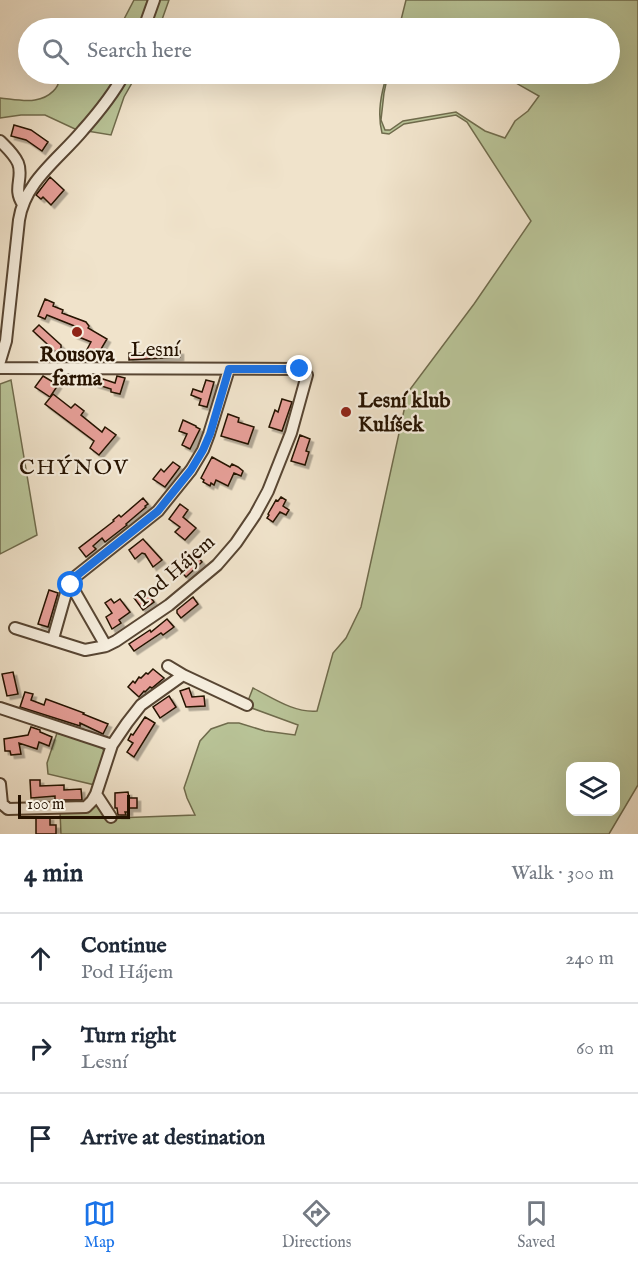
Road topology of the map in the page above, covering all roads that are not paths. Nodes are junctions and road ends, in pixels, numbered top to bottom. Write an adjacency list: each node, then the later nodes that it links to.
1 (154, 0): 2 (street)
2 (148, 18)
3 (117, 84): 5 (street)
4 (0, 141): 5 (street)
5 (23, 204): 6 (street)
6 (0, 361)
7 (0, 368): 8 (street, Lesní)
8 (229, 369): 9 (street, Lesní); 10 (street)
9 (307, 375): 13 (street, Pod Hájem)
10 (71, 585): 12 (street); 13 (street)
11 (15, 628): 12 (street, Pod Hájem)
12 (53, 639): 13 (street, Pod Hájem)
13 (106, 646)
14 (168, 666): 15 (street)
15 (183, 675): 16 (street); 18 (street)
16 (247, 705)
17 (0, 708): 18 (street)
18 (112, 745): 20 (street)
19 (0, 784): 20 (street)
20 (96, 794): 21 (street)
21 (111, 818)

